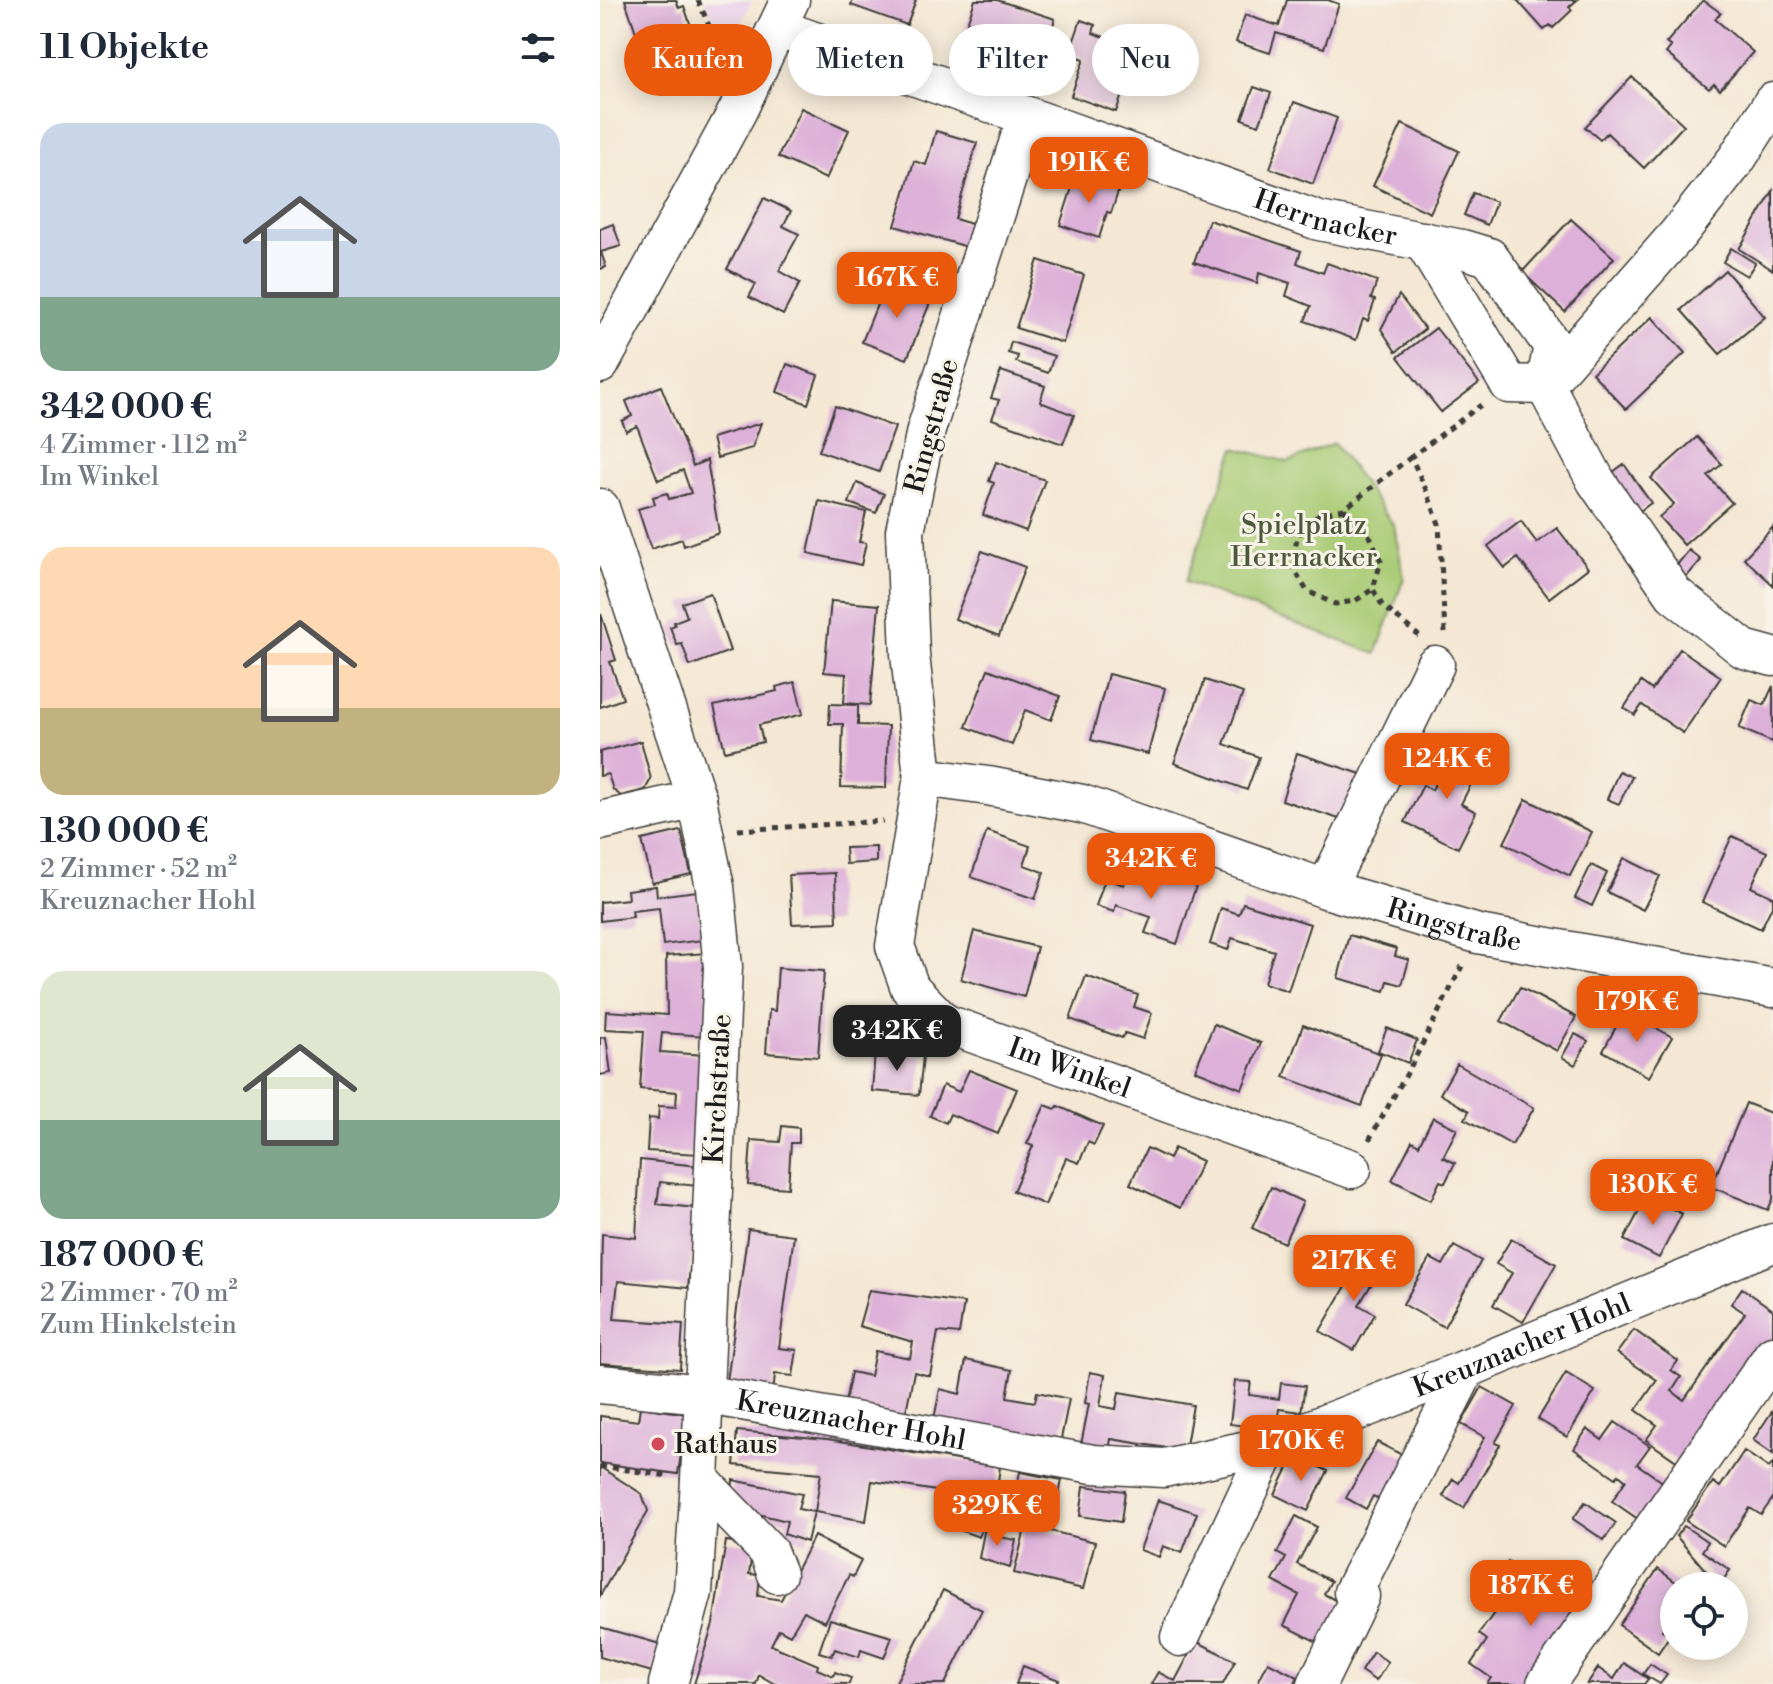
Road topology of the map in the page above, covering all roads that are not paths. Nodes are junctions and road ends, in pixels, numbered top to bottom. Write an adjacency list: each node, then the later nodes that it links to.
1 (784, 14): 3 (street); 5 (street)
2 (1773, 102): 6 (street)
3 (1027, 116): 4 (street, Herrnacker); 10 (street, Ringstraße)
4 (1423, 241): 6 (street); 6 (street, Herrnacker)
5 (600, 364)
6 (1527, 384): 8 (street)
7 (600, 508): 11 (street, Kirchstraße)
8 (1773, 657)
9 (1435, 665): 13 (street)
10 (923, 777): 13 (street, Ringstraße); 15 (street, Im Winkel)
11 (701, 816): 12 (street); 20 (street, Kirchstraße)
12 (600, 821)
13 (1326, 889): 14 (street, Ringstraße)
14 (1773, 988)
15 (1352, 1169)
16 (1773, 1243): 18 (street, Kreuznacher Hohl)
17 (1773, 1355): 27 (street)
18 (1466, 1369): 21 (street, Kreuznacher Hohl); 26 (street)
19 (600, 1384): 20 (street, Kreuznacher Hohl)
20 (703, 1394): 21 (street, Kreuznacher Hohl); 22 (street, Kirchstraße)
21 (1270, 1445): 24 (street)
22 (700, 1480): 23 (street); 25 (street, Kirchstraße)
23 (777, 1574)
24 (1180, 1637)
25 (668, 1684)
26 (1317, 1684)
27 (1546, 1684)

